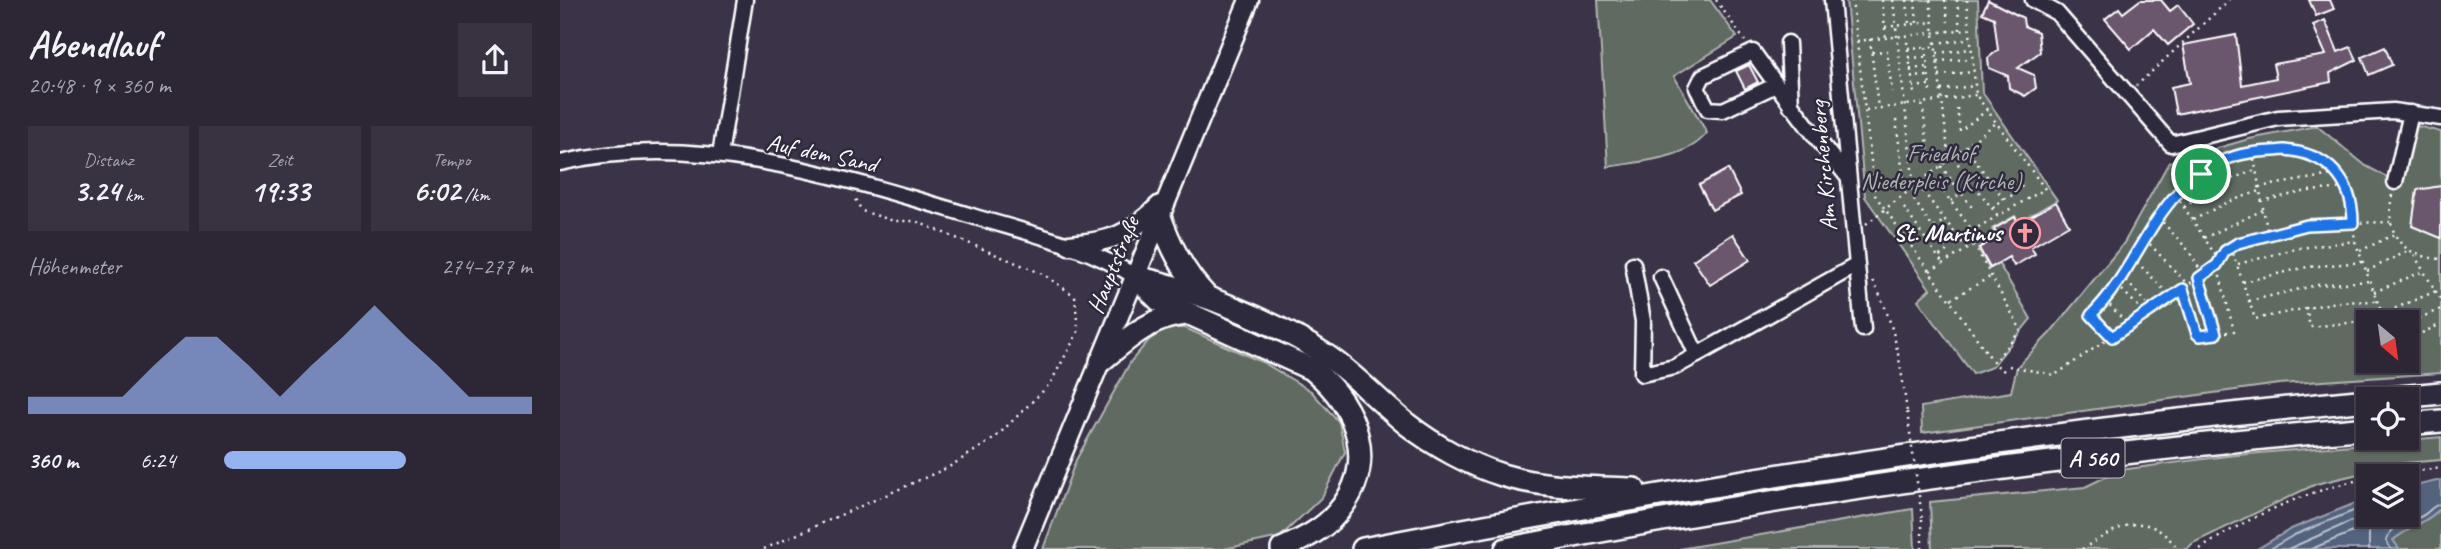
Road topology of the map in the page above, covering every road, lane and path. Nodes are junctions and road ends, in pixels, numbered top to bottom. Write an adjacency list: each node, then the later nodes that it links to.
1 (745, 0): 76 (street)
2 (1249, 0): 98 (main road, Hauptstraße)
3 (1716, 0): 36 (path)
4 (1832, 0): 84 (street, Am Kirchenberg)
5 (1852, 0): 30 (path)
6 (1882, 0): 21 (path)
7 (1893, 0): 20 (path)
8 (1907, 0): 18 (path)
9 (1915, 0): 19 (path)
10 (1930, 0): 16 (path)
11 (1945, 0): 17 (path)
12 (1957, 0): 23 (path)
13 (1967, 0): 22 (path)
14 (2033, 0): 59 (street)
15 (2229, 0): 59 (path)
16 (1933, 22): 19 (path); 24 (path)
17 (1948, 22)
18 (1909, 24): 19 (path); 20 (path)
19 (1917, 24)
20 (1896, 25): 21 (path); 26 (path)
21 (1885, 27): 27 (path)
22 (1969, 29): 23 (path); 29 (path)
23 (1960, 30): 24 (path)
24 (1934, 32): 25 (path); 32 (path)
25 (1906, 35): 26 (path); 34 (path)
26 (1897, 36): 27 (path); 43 (path)
27 (1886, 37): 28 (path)
28 (1870, 39): 30 (path); 37 (path)
29 (1970, 39): 32 (path); 35 (path)
30 (1857, 41): 67 (path)
31 (1788, 43): 64 (street)
32 (1936, 44): 33 (path); 38 (path)
33 (1926, 47): 34 (path); 39 (path)
34 (1908, 48): 40 (path)
35 (1971, 49): 38 (path); 41 (path)
36 (1753, 52): 52 (street); 52 (street)
37 (1872, 52): 44 (path); 65 (path)
38 (1937, 53): 42 (path)
39 (1927, 57): 40 (path); 45 (path)
40 (1909, 58): 46 (path)
41 (1972, 59): 42 (path); 47 (path)
42 (1937, 61): 48 (path)
43 (1900, 63): 44 (path); 63 (path)
44 (1889, 64): 56 (path)
45 (1928, 66): 46 (path); 49 (path)
46 (1910, 69): 50 (path)
47 (1973, 72): 48 (path); 53 (path)
48 (1939, 75): 55 (path)
49 (1929, 76): 50 (path); 51 (path)
50 (1911, 77): 54 (path)
51 (1930, 85): 54 (path); 57 (path)
52 (1776, 86): 64 (street)
53 (1975, 86): 55 (path); 60 (path)
54 (1913, 87): 58 (path)
55 (1941, 90): 61 (path)
56 (1892, 92)
57 (1930, 92)
58 (1914, 93)
59 (2129, 93): 73 (street)
60 (1976, 95): 61 (path); 68 (path)
61 (1942, 100): 62 (path); 77 (path)
62 (1922, 103): 63 (path); 77 (path)
63 (1905, 106): 65 (path); 88 (path)
64 (1791, 107): 84 (street)
65 (1878, 108): 67 (path)
66 (1957, 108): 68 (path)
67 (1865, 110): 102 (path)
68 (1987, 110): 72 (path)
69 (2411, 113): 70 (street); 73 (street); 86 (street)
70 (2441, 118)
71 (1896, 120): 90 (path)
72 (1996, 123): 74 (path); 105 (path)
73 (2186, 141): 82 (path)
74 (1965, 147): 77 (path); 94 (path)
75 (2253, 153): 80 (path); 82 (path); 83 (path)
76 (720, 155): 78 (street, Auf dem Sand); 85 (street, Auf dem Sand)
77 (1952, 157): 79 (path); 100 (path)
78 (560, 163)
79 (1941, 166): 81 (path); 92 (path)
80 (2256, 170): 91 (path); 101 (path)
81 (1930, 174): 88 (path); 96 (path)
82 (2201, 174): 93 (path)
83 (2337, 174): 89 (path); 91 (path)
84 (1847, 176): 112 (street, Am Kirchenberg)
85 (844, 181): 119 (street, Auf dem Sand); 188 (path)
86 (2395, 181): 109 (path)
87 (2024, 183): 94 (path)
88 (1917, 184): 90 (path); 107 (path)
89 (2347, 188): 97 (path); 110 (path)
90 (1910, 189): 102 (path)
91 (2259, 189): 97 (path); 108 (path)
92 (1961, 193): 96 (path); 103 (path)
93 (2176, 195): 101 (path); 106 (path)
94 (2004, 199): 100 (path)
95 (1913, 200): 111 (path)
96 (1951, 201): 113 (path)
97 (2261, 201): 104 (path)
98 (1162, 207): 119 (main road); 140 (main road, Hauptstraße); 152 (highway)
99 (1904, 208): 126 (path)
100 (1992, 208): 105 (path)
101 (2184, 208): 108 (path)
102 (1885, 209): 112 (path); 135 (path)
103 (1974, 209)
104 (2263, 210): 114 (path); 117 (path)
105 (1998, 216): 113 (path)
106 (2157, 216): 116 (path); 138 (path)
107 (1945, 220): 111 (path); 122 (path)
108 (2193, 220): 117 (path)
109 (2390, 222): 110 (path); 115 (path)
110 (2353, 223): 114 (path); 118 (path)
111 (1933, 228): 126 (path)
112 (1852, 230): 134 (street, Am Kirchenberg)
113 (1975, 234): 120 (path)
114 (2268, 234): 121 (path)
115 (2395, 234): 123 (path); 124 (path)
116 (2144, 238): 127 (path); 147 (path)
117 (2204, 238): 130 (path)
118 (2355, 241): 123 (path); 133 (path)
119 (1069, 245): 140 (street, Auf dem Sand)
120 (1974, 245): 122 (path); 142 (path)
121 (2231, 247): 130 (path); 133 (path)
122 (1967, 249): 132 (path)
123 (2360, 251): 129 (path)
124 (2408, 251): 125 (path); 137 (path)
125 (2414, 256): 128 (path); 136 (path)
126 (1938, 257): 132 (path)
127 (2133, 257): 139 (path); 151 (path)
128 (2441, 259)
129 (2363, 262): 137 (path); 145 (path)
130 (2218, 263): 138 (path); 171 (path)
131 (1633, 264): 173 (street)
132 (1943, 264): 135 (path)
133 (2237, 264): 145 (path)
134 (1862, 269): 169 (street, Am Kirchenberg); 173 (street); 193 (path, bridge)
135 (1930, 271): 153 (path)
136 (2424, 271): 149 (path); 150 (path)
137 (2366, 272): 144 (path)
138 (2203, 275): 143 (path)
139 (2122, 276): 146 (path); 160 (path)
140 (1136, 277): 152 (highway); 163 (highway); 174 (main road, Hauptstraße)
141 (1661, 277): 173 (street)
142 (1990, 277): 153 (path); 175 (path)
143 (2199, 278): 147 (path); 171 (path)
144 (2370, 281): 149 (path); 156 (path)
145 (2243, 282): 156 (path)
146 (2117, 285): 154 (path); 164 (path)
147 (2188, 285): 148 (path)
148 (2183, 289): 151 (path); 171 (path)
149 (2374, 292): 157 (path)
150 (2438, 293): 155 (path); 162 (path)
151 (2171, 297): 160 (path)
152 (1207, 298): 187 (highway)
153 (1951, 299): 175 (path)
154 (2105, 300): 168 (path); 172 (path)
155 (2441, 300)
156 (2249, 301): 158 (path)
157 (2377, 301): 158 (path); 161 (path)
158 (2306, 307): 166 (path)
159 (2441, 309): 165 (path)
160 (2152, 310): 164 (path)
161 (2380, 310)
162 (2393, 310)
163 (1187, 314): 174 (highway); 190 (highway)
164 (2146, 314): 168 (path)
165 (2419, 318)
166 (2356, 323)
167 (2441, 324): 170 (path)
168 (2129, 326): 172 (path)
169 (1863, 329)
170 (2422, 333)
171 (2216, 334)
172 (2112, 337): 176 (path)
173 (1698, 355)
174 (1101, 361): 189 (main road, Hauptstraße)
175 (1994, 362): 177 (path)
176 (2009, 366)
177 (2004, 371)
178 (2441, 393): 179 (highway)
179 (2419, 395)
180 (2356, 401): 187 (highway, A 560)
181 (2441, 421): 182 (highway)
182 (2419, 423)
183 (2356, 429): 192 (highway, A 560)
184 (2441, 468): 185 (path)
185 (2419, 471)
186 (2356, 480): 196 (path)
187 (1676, 491): 191 (highway, A 560)
188 (764, 549)
189 (1023, 549)
190 (1282, 549)
191 (1363, 549)
192 (1508, 549)
193 (1922, 549)
194 (2082, 549): 195 (path)
195 (2178, 549)
196 (2200, 549)

